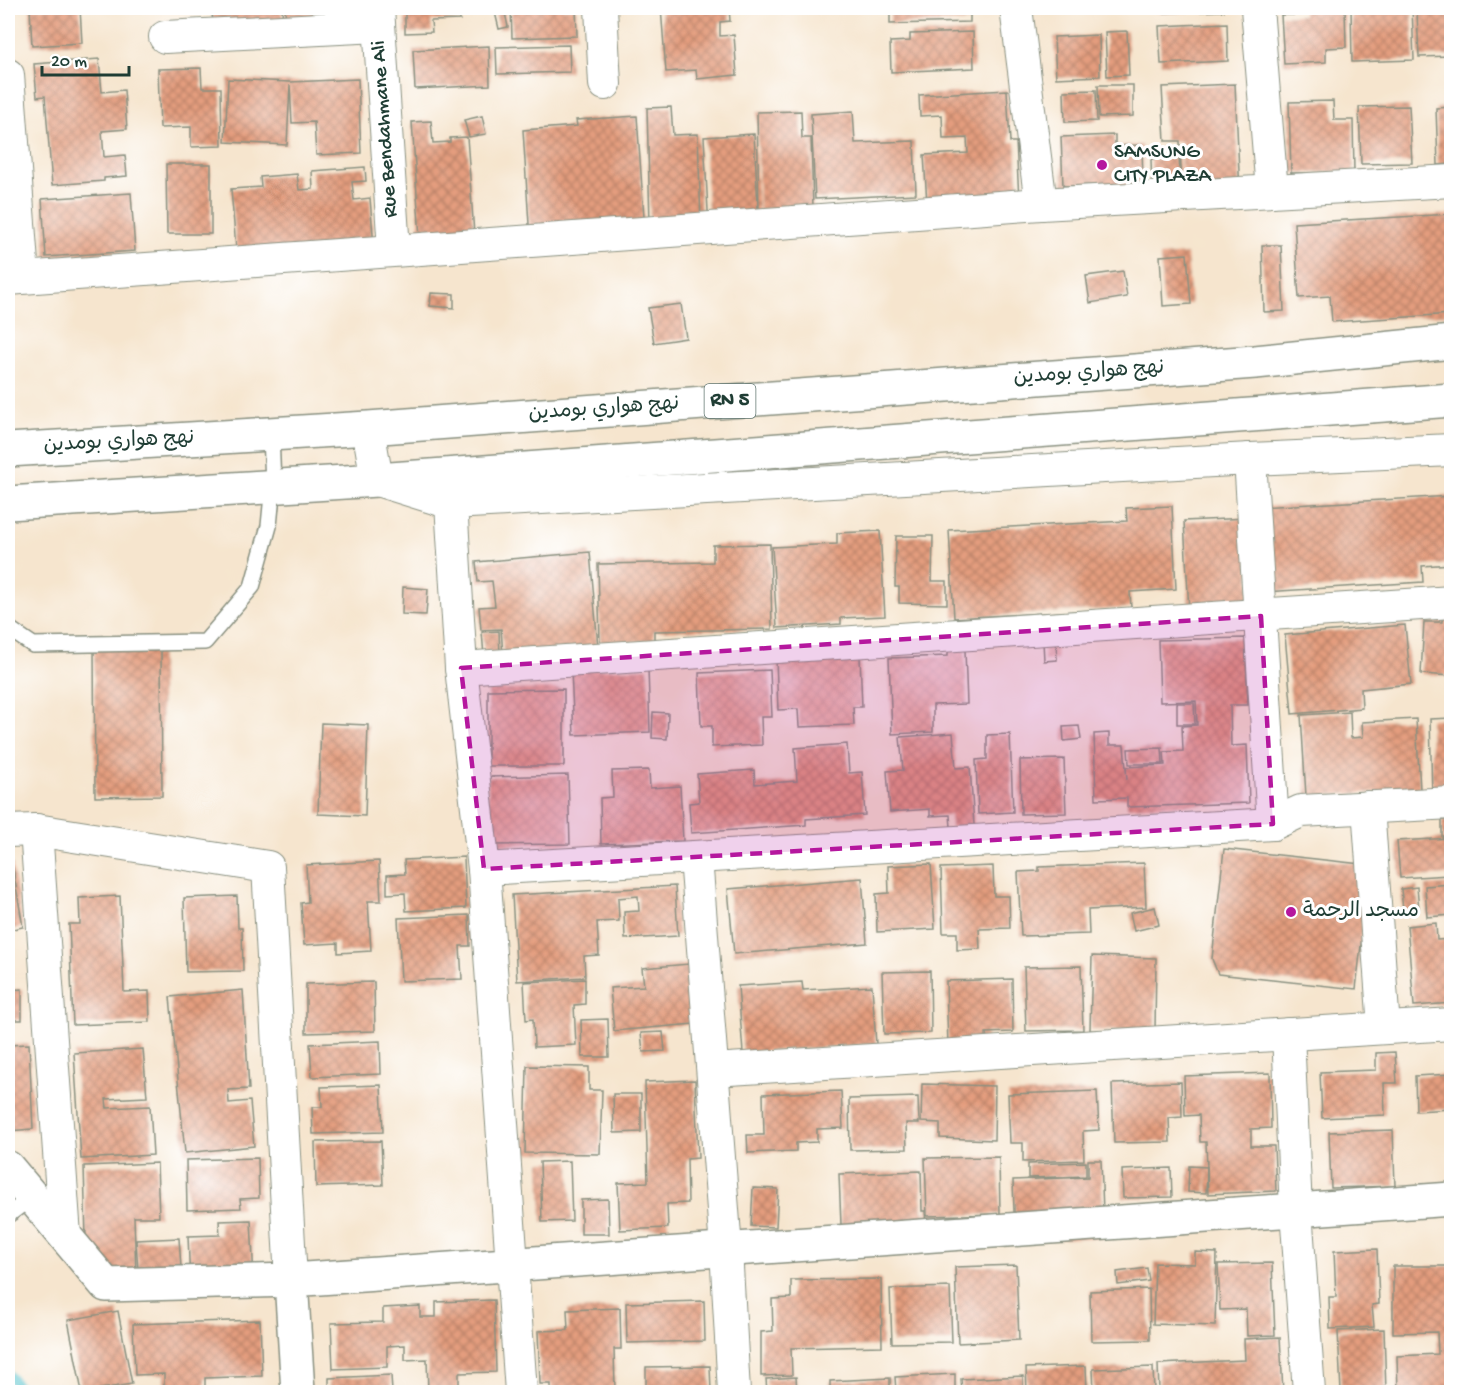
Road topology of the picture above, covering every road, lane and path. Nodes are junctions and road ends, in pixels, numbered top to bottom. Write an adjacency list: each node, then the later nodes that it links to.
1 (601, 8): 7 (street)
2 (1016, 8): 10 (street)
3 (1257, 8): 9 (street)
4 (379, 17): 5 (street); 11 (street, Rue Bendahmane Ali)
5 (165, 37)
6 (8, 75): 12 (street)
7 (606, 84)
8 (1452, 181): 9 (street)
9 (1272, 191): 10 (street)
10 (1041, 204): 11 (street)
11 (394, 250): 12 (street)
12 (15, 278)
13 (1452, 342): 15 (main road, نهج هواري بومدين / RN 5)
14 (1452, 400): 20 (main road)
15 (368, 428): 16 (main road, نهج هواري بومدين / RN 5); 20 (street)
16 (271, 434): 17 (main road, نهج هواري بومدين / RN 5); 21 (lane)
17 (8, 450)
18 (1452, 450): 19 (street)
19 (1250, 459): 23 (street); 25 (street)
20 (377, 480): 21 (main road); 23 (street)
21 (273, 485): 22 (main road); 26 (lane)
22 (8, 503)
23 (451, 503): 27 (street)
24 (1452, 603): 25 (street)
25 (1261, 616): 27 (street); 30 (street)
26 (8, 628)
27 (461, 668): 33 (street)
28 (1452, 803): 29 (street)
29 (1368, 807): 30 (street); 35 (street)
30 (1273, 824): 32 (street)
31 (22, 830): 42 (street); 45 (street)
32 (696, 857): 33 (street); 37 (street)
33 (484, 869): 44 (street)
34 (1452, 1024): 35 (street)
35 (1384, 1028): 36 (street)
36 (1288, 1034): 37 (street); 41 (street)
37 (713, 1070): 43 (street)
38 (8, 1168): 40 (main road)
39 (1452, 1199): 41 (main road)
40 (20, 1206): 42 (main road)
41 (1296, 1210): 43 (main road); 49 (street)
42 (65, 1236): 45 (main road)
43 (726, 1249): 44 (main road); 48 (street)
44 (513, 1264): 45 (main road); 47 (street)
45 (291, 1280): 46 (main road)
46 (298, 1392)
47 (521, 1392)
48 (734, 1392)
49 (1309, 1392)

